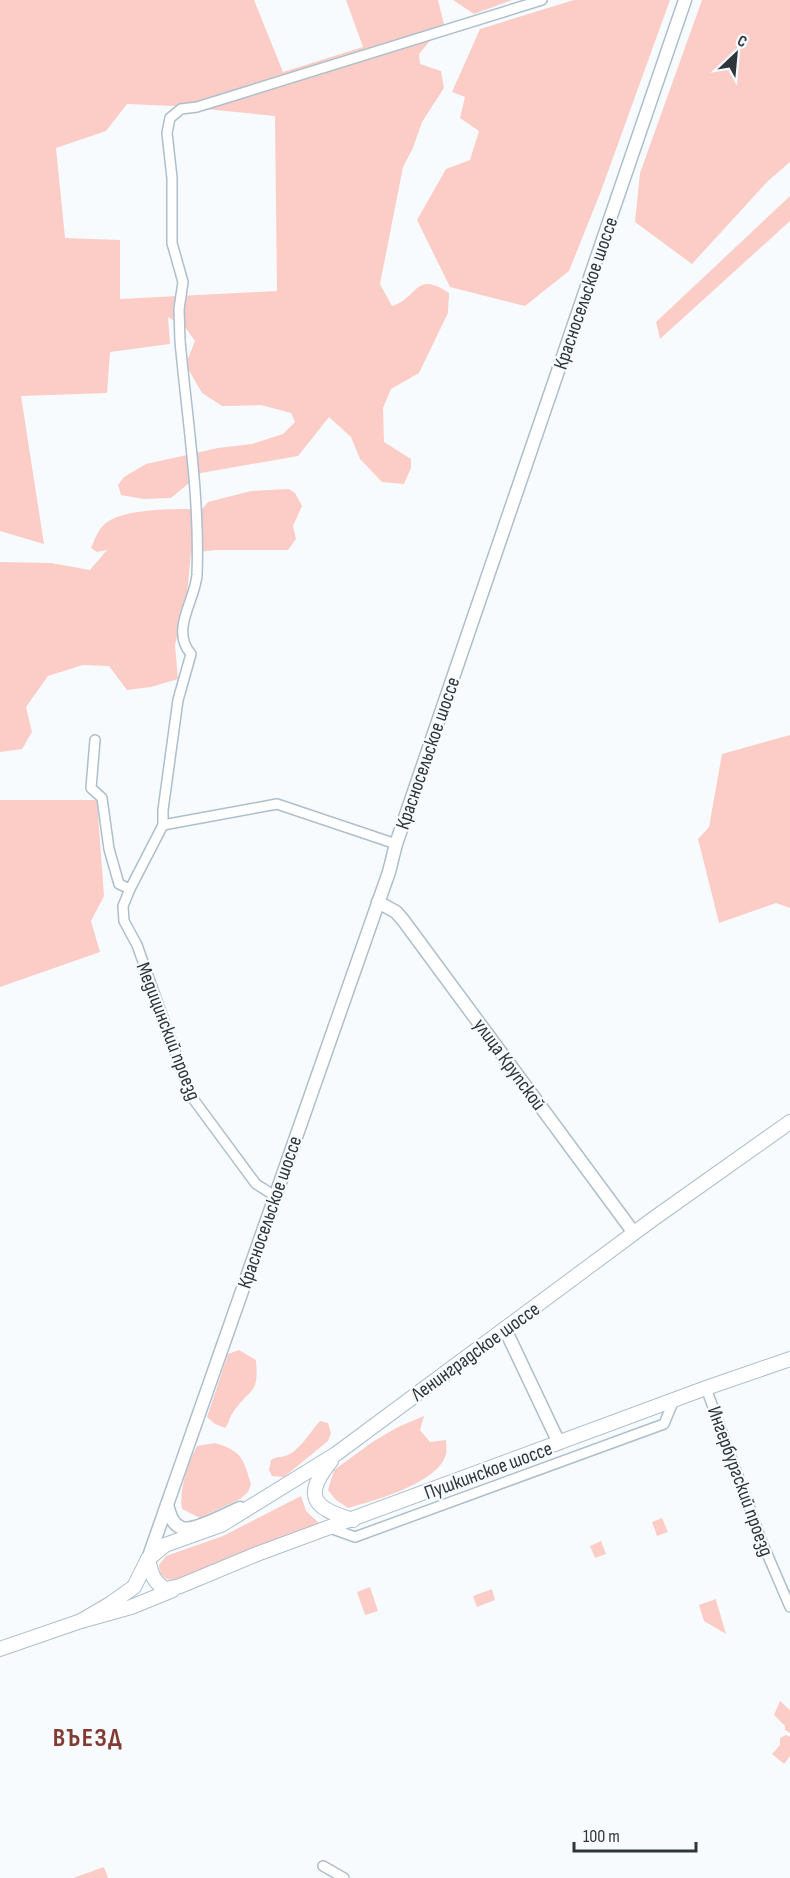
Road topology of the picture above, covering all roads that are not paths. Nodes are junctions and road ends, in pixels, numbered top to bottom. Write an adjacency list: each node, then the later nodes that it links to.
1 (542, 0): 4 (street)
2 (685, 0): 5 (main road, Красносельское шоссе)
3 (95, 740): 6 (street)
4 (163, 825): 5 (street); 6 (street, Медицинский проезд)
5 (396, 844): 7 (main road, Красносельское шоссе)
6 (130, 889): 9 (street, Медицинский проезд)
7 (378, 902): 9 (main road, Красносельское шоссе); 10 (main road, улица Крупской)
8 (790, 1122): 10 (main road, Ленинградское шоссе)
9 (275, 1196): 18 (main road, Красносельское шоссе)
10 (634, 1233): 11 (main road, Ленинградское шоссе)
11 (505, 1329): 15 (main road); 16 (main road, Ленинградское шоссе)
12 (790, 1359): 13 (main road, Пушкинское шоссе)
13 (706, 1388): 14 (main road, Пушкинское шоссе); 23 (street, Ингербургский проезд)
14 (674, 1400): 15 (main road, Пушкинское шоссе); 20 (street)
15 (559, 1443): 19 (main road, Пушкинское шоссе)
16 (336, 1454): 17 (main road, Ленинградское шоссе); 19 (main road)
17 (266, 1498): 18 (main road); 21 (main road, Ленинградское шоссе)
18 (167, 1505): 21 (main road, Красносельское шоссе)
19 (353, 1520): 20 (main road, Пушкинское шоссе)
20 (330, 1528): 22 (main road, Пушкинское шоссе)
21 (148, 1558): 22 (main road); 24 (main road)
22 (183, 1585): 24 (main road, Пушкинское шоссе)
23 (790, 1607)
24 (81, 1621): 25 (main road)
25 (0, 1649)
26 (323, 1866): 27 (street)
27 (344, 1878)

